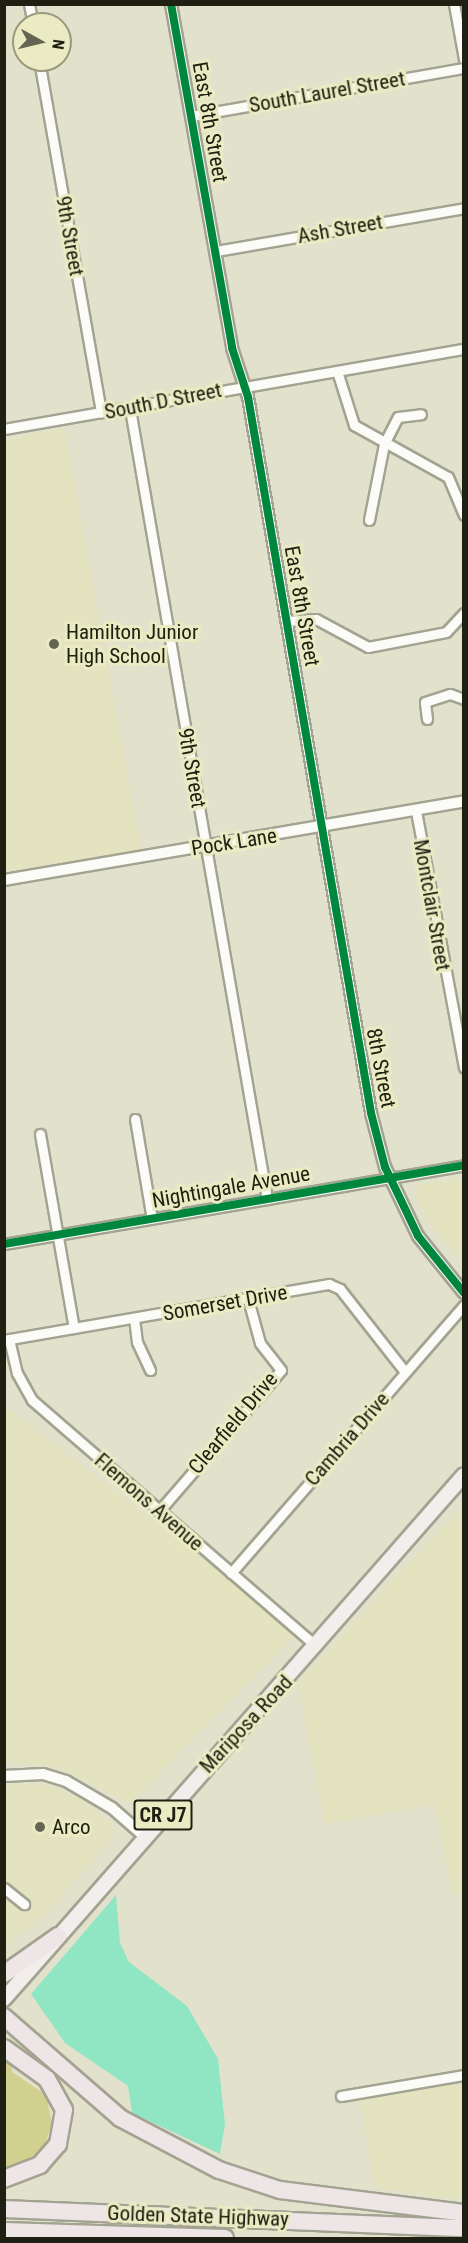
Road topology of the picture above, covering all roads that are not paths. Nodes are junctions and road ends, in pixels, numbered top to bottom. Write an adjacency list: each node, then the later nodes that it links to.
1 (171, 4): 6 (street, East 8th Street)
2 (454, 4): 3 (street)
3 (464, 59)
4 (464, 68): 6 (street, South Laurel Street)
5 (41, 72): 13 (street, 9th Street)
6 (191, 116): 8 (street, East 8th Street)
7 (464, 208): 8 (street, Ash Street)
8 (216, 251): 11 (street, East 8th Street)
9 (464, 349): 10 (street, South D Street)
10 (337, 371): 11 (street, South D Street); 16 (street)
11 (244, 388): 12 (street, South D Street); 20 (street, East 8th Street)
12 (130, 409): 13 (street, South D Street); 26 (street, 9th Street)
13 (102, 413): 15 (street, South D Street)
14 (421, 414): 16 (street)
15 (4, 429)
16 (384, 444): 17 (street); 18 (street)
17 (464, 515)
18 (369, 520)
19 (464, 613): 20 (street)
20 (286, 621): 25 (street, East 8th Street)
21 (464, 699): 22 (street)
22 (427, 719)
23 (464, 801): 24 (street, Pock Lane)
24 (416, 811): 25 (street, Pock Lane); 28 (street, Montclair Street)
25 (320, 828): 26 (street, Pock Lane); 32 (street, 8th Street)
26 (206, 846): 27 (street, Pock Lane); 33 (street, 9th Street)
27 (4, 880)
28 (464, 1068)
29 (135, 1119): 34 (street)
30 (40, 1134): 35 (street)
31 (464, 1165): 32 (street, Nightingale Avenue)
32 (391, 1178): 33 (street, Nightingale Avenue); 37 (street, 8th Street)
33 (267, 1199): 34 (street, Nightingale Avenue)
34 (152, 1219): 35 (street, Nightingale Avenue)
35 (58, 1235): 36 (street, Nightingale Avenue); 41 (street)
36 (4, 1244)
37 (464, 1293)
38 (248, 1299): 40 (street, Somerset Drive); 44 (street, Somerset Drive); 46 (street, Clearfield Drive)
39 (464, 1305): 44 (street, Cambria Drive)
40 (134, 1318): 41 (street, Somerset Drive); 43 (street)
41 (74, 1328): 42 (street, Somerset Drive)
42 (7, 1340): 46 (street, Flemons Avenue)
43 (150, 1370)
44 (405, 1372): 47 (street, Cambria Drive)
45 (464, 1474): 48 (main road, Mariposa Road / CR J7)
46 (159, 1511): 47 (street, Flemons Avenue)
47 (231, 1573): 48 (street, Flemons Avenue)
48 (316, 1646): 50 (main road, Mariposa Road / CR J7)
49 (4, 1776): 50 (street)
50 (144, 1836): 53 (main road, Mariposa Road / CR J7)
51 (4, 1888): 52 (street)
52 (24, 1904)
53 (58, 1936): 54 (highway); 55 (main road, Mariposa Road / CR J7)
54 (4, 1974)
55 (4, 1999)
56 (4, 2017): 62 (highway)
57 (4, 2048): 60 (highway)
58 (464, 2075): 59 (street)
59 (341, 2096)
60 (4, 2179)
61 (4, 2209): 63 (highway, Golden State Highway)
62 (464, 2213)
63 (464, 2228)
64 (4, 2231): 65 (highway, Golden State Highway)
65 (60, 2234): 66 (highway); 67 (highway, Golden State Highway)
66 (6, 2238)
67 (225, 2238)

